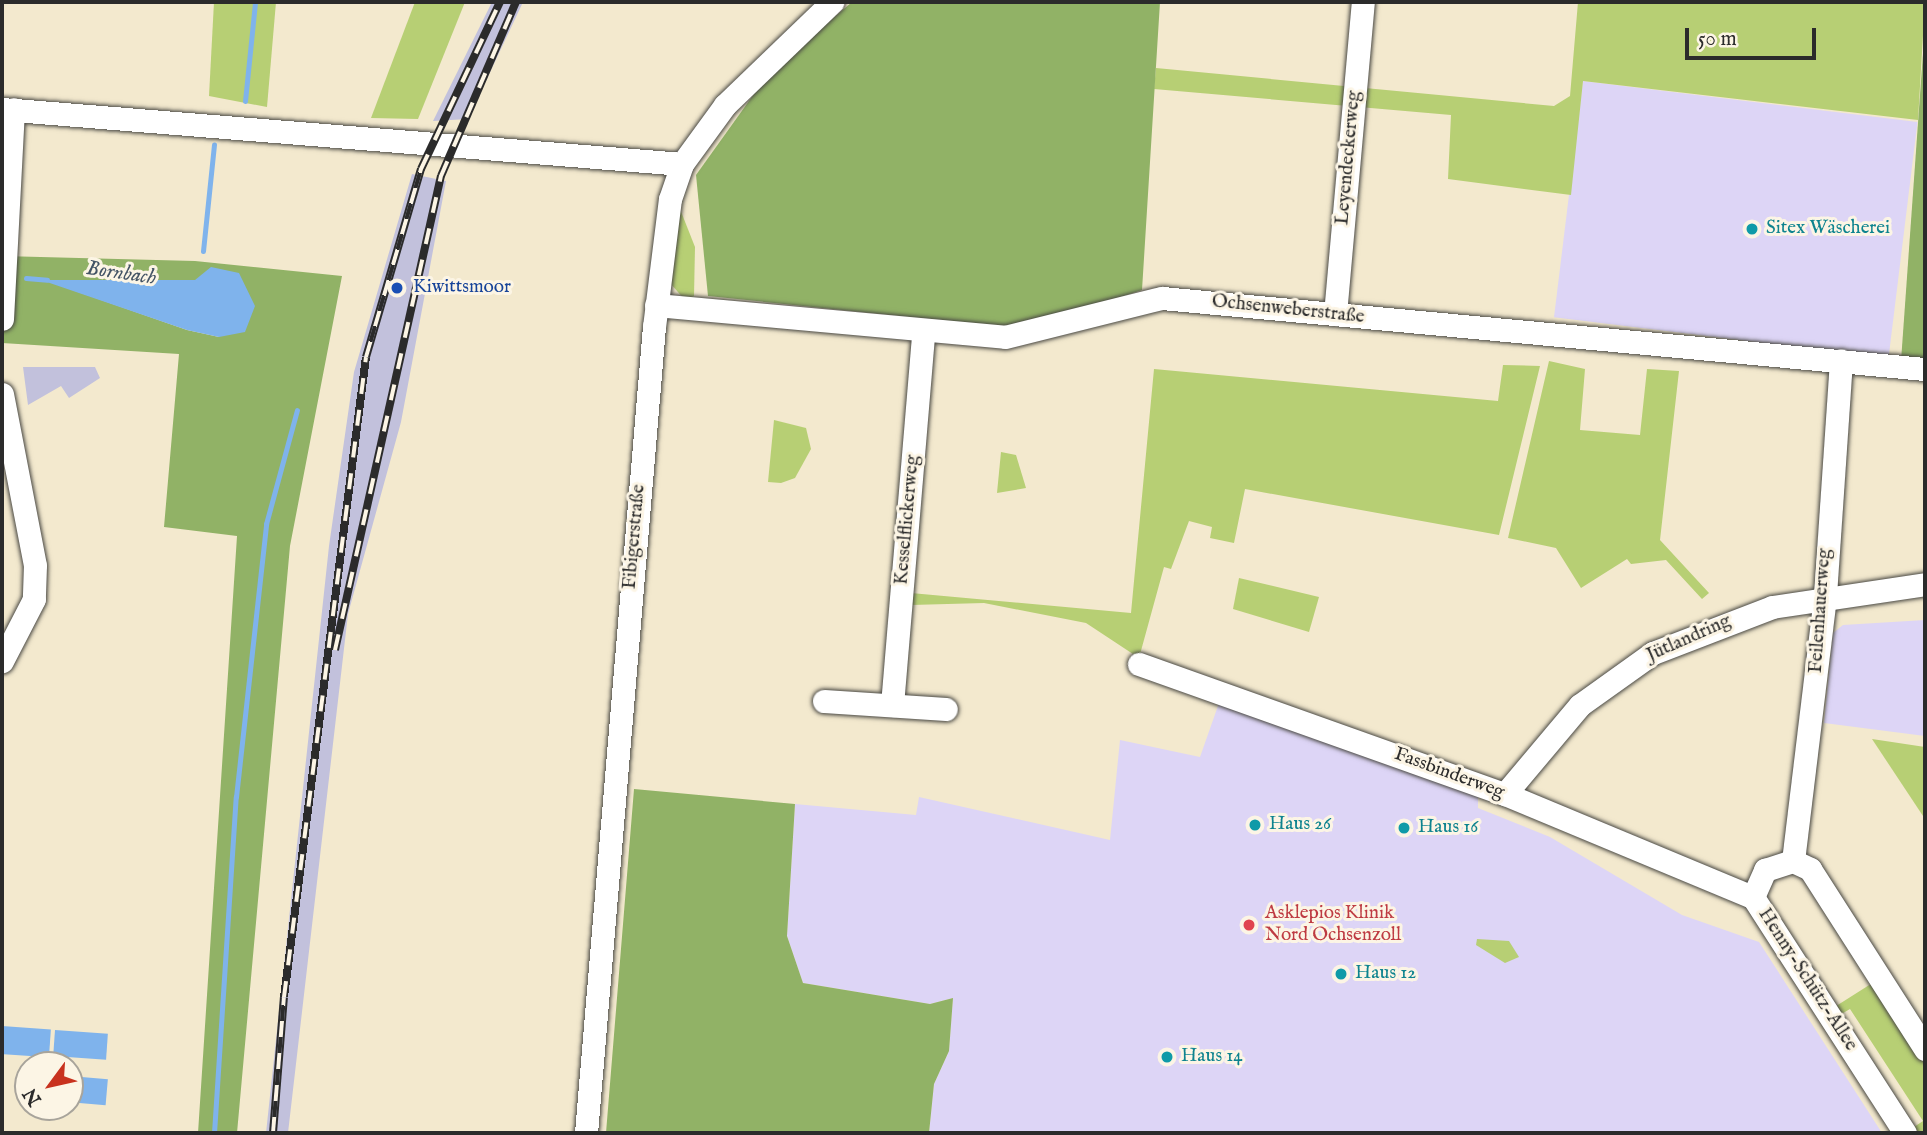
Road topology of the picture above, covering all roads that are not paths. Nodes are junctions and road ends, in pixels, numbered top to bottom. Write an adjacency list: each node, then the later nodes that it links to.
1 (832, 2): 4 (street, Fibigerstraße)
2 (1363, 2): 6 (street, Leyendeckerweg)
3 (7, 109): 4 (street); 7 (street)
4 (682, 163): 5 (street, Fibigerstraße)
5 (656, 305): 8 (street, Ochsenweberstraße); 23 (street, Fibigerstraße)
6 (1335, 314): 8 (street, Ochsenweberstraße); 9 (street, Ochsenweberstraße)
7 (2, 319)
8 (923, 334): 17 (street, Kesselflickerweg)
9 (1841, 361): 10 (street, Ochsenweberstraße); 13 (street, Feilenhauerweg)
10 (1925, 369)
11 (2, 394): 14 (street)
12 (1925, 584): 13 (street, Jütlandring)
13 (1825, 595): 19 (street, Jütlandring); 20 (street, Feilenhauerweg)
14 (2, 661)
15 (1139, 664): 19 (street, Fassbinderweg)
16 (824, 701): 17 (street)
17 (892, 705): 18 (street)
18 (946, 709)
19 (1505, 794): 21 (street, Fassbinderweg)
20 (1793, 861): 21 (street, Henny-Schütz-Allee); 22 (street)
21 (1753, 897): 24 (street, Henny-Schütz-Allee)
22 (1925, 1049)
23 (586, 1133)
24 (1905, 1133)

